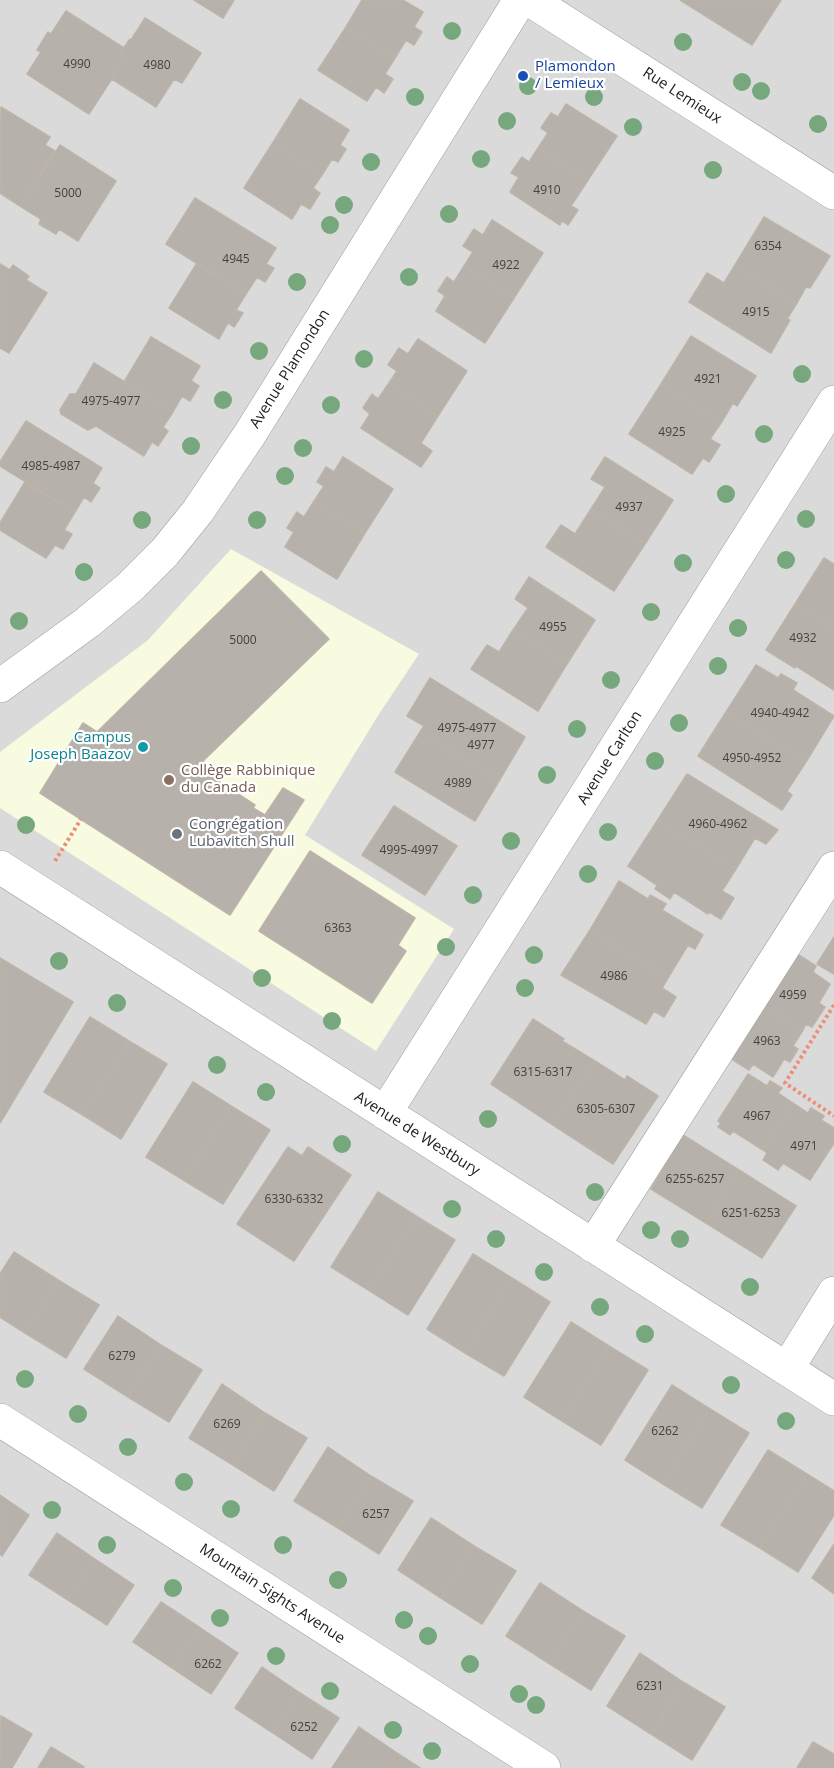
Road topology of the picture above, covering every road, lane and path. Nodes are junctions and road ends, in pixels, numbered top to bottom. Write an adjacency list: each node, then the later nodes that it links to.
1 (519, 0): 5 (street, Avenue Plamondon)
2 (530, 0): 3 (street, Rue Lemieux)
3 (834, 193)
4 (834, 402): 11 (street, Avenue Carlton)
5 (0, 686)
6 (81, 819): 7 (path)
7 (55, 861)
8 (0, 867): 11 (street, Avenue de Westbury)
9 (834, 868): 13 (street)
10 (834, 1005): 12 (path)
11 (385, 1113): 13 (street, Avenue de Westbury)
12 (834, 1116)
13 (593, 1246): 15 (street, Avenue de Westbury)
14 (834, 1293): 15 (street)
15 (787, 1369): 16 (street, Avenue de Westbury)
16 (834, 1399)
17 (0, 1420): 18 (street, Mountain Sights Avenue)
18 (544, 1768)

